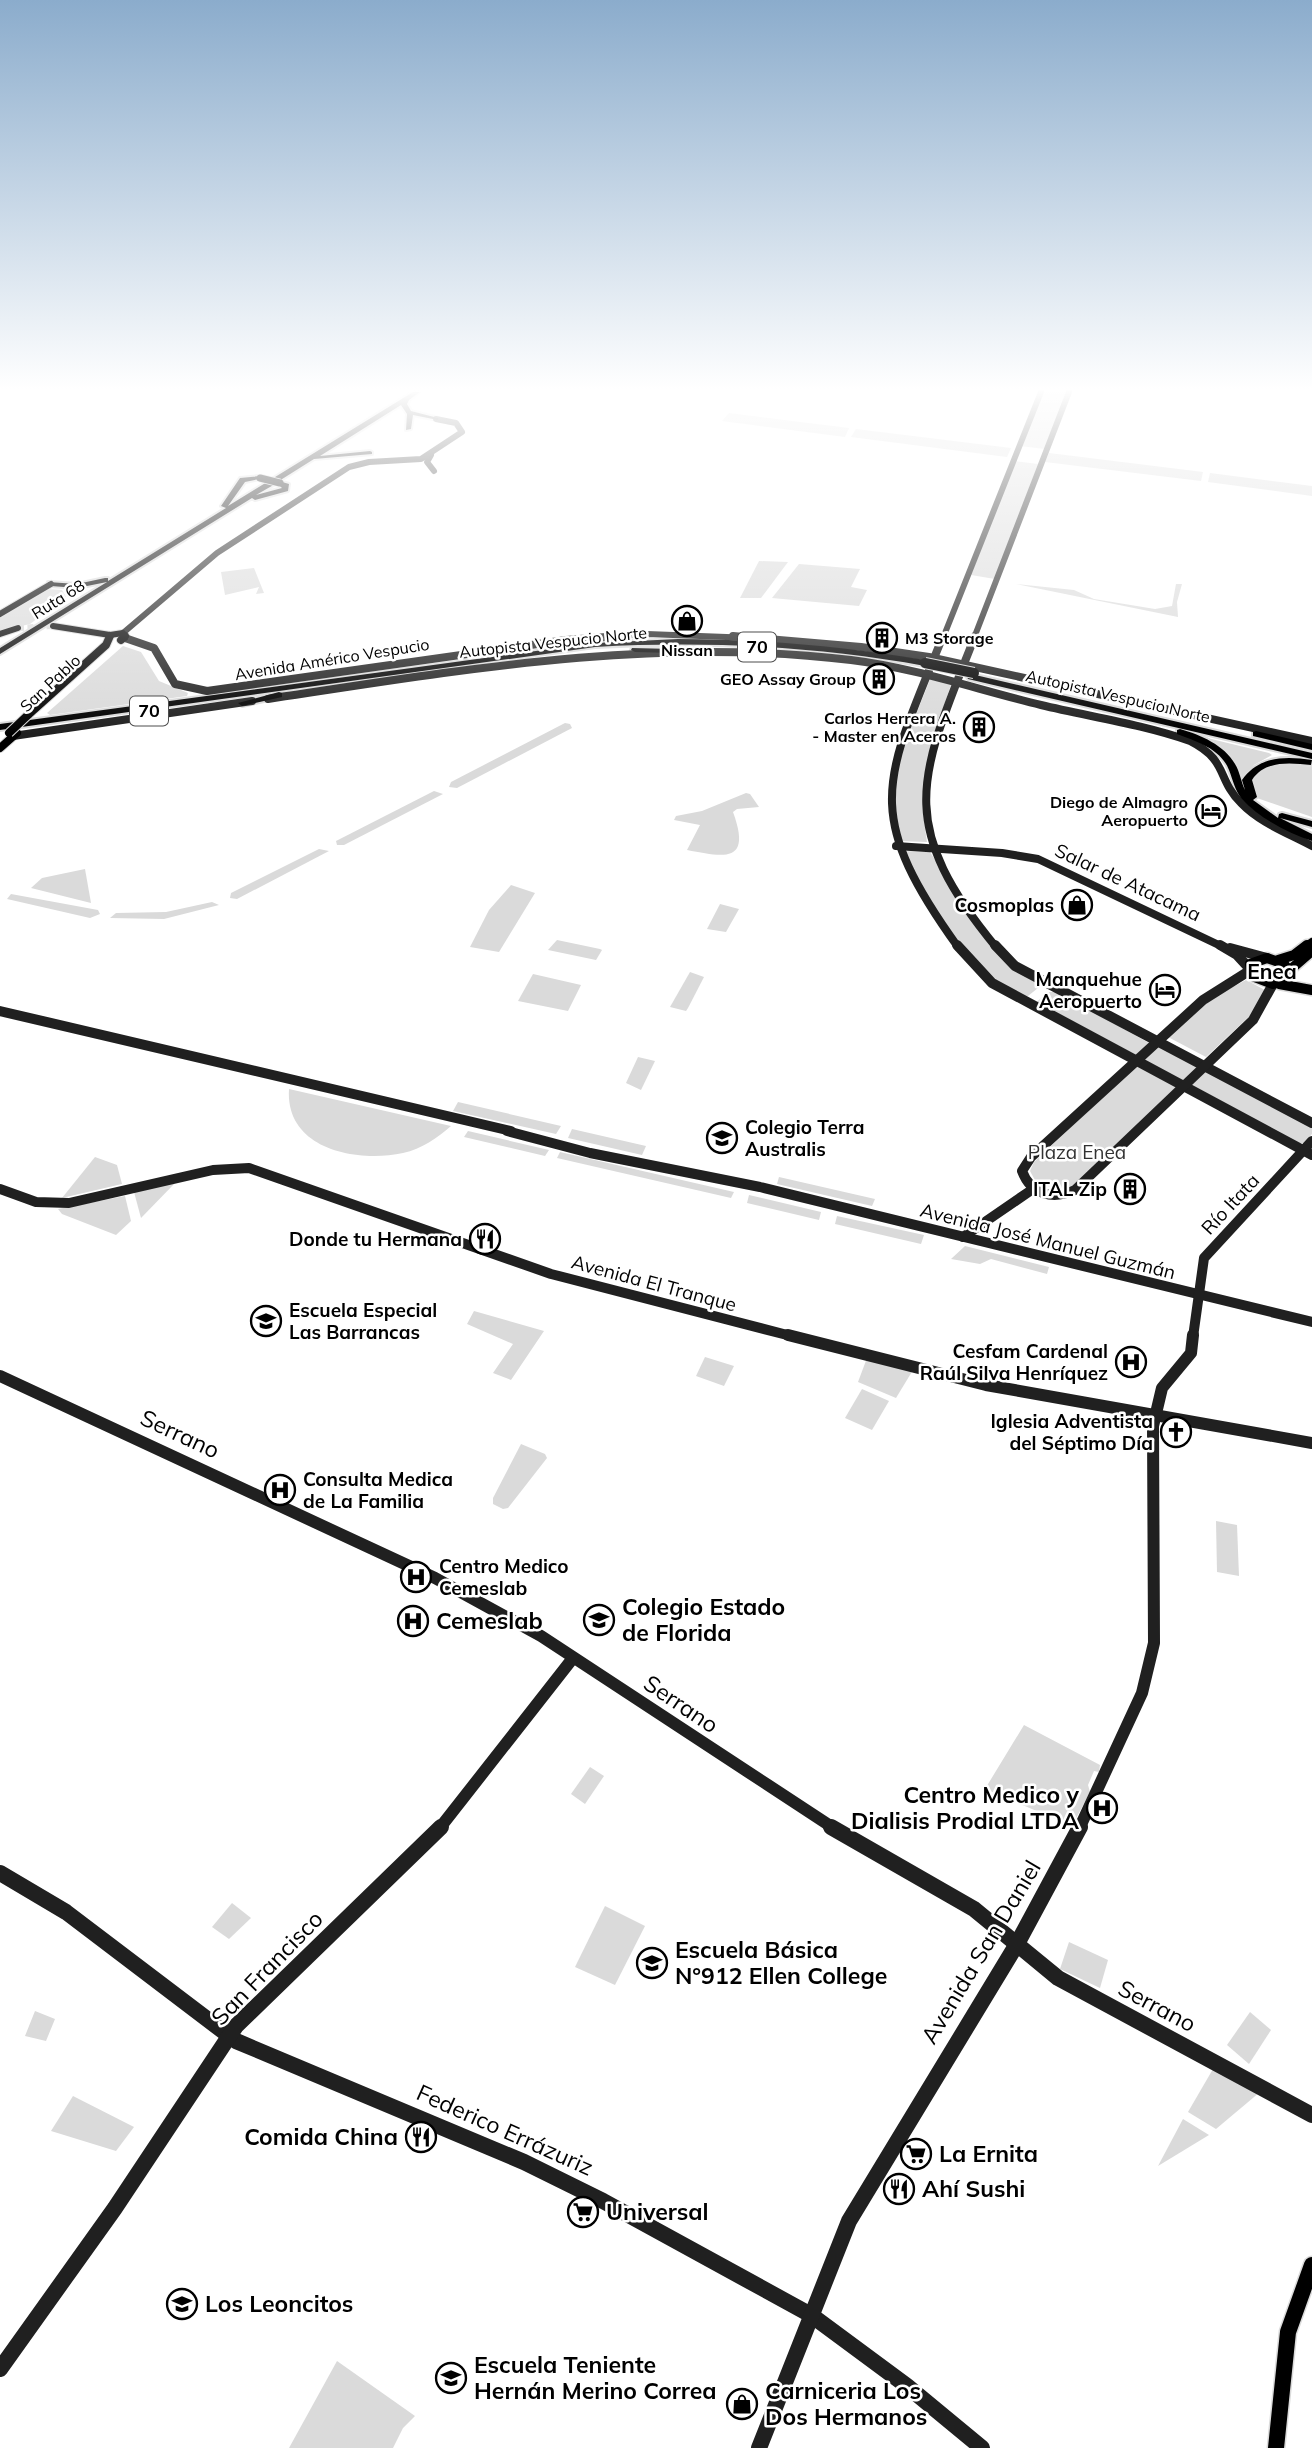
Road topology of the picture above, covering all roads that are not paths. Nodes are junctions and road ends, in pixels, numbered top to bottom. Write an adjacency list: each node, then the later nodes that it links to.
1 (224, 506): 7 (highway)
2 (227, 506): 7 (highway, Ruta 68)
3 (285, 506): 15 (street, San Pablo)
4 (993, 506): 25 (street)
5 (1025, 506): 24 (street)
6 (232, 507): 22 (highway, Ruta 68)
7 (222, 509): 8 (highway, Ruta 68)
8 (106, 580): 9 (highway); 10 (highway, Ruta 68)
9 (51, 584): 10 (highway); 11 (main road)
10 (57, 610): 20 (highway, Ruta 68)
11 (0, 612)
12 (53, 626): 17 (main road)
13 (18, 628): 14 (main road)
14 (0, 634)
15 (123, 637): 17 (main road); 27 (street, Avenida Américo Vespucio); 36 (main road, San Pablo)
16 (744, 637): 18 (highway); 19 (street, Avenida Américo Vespucio); 27 (street, Avenida Américo Vespucio)
17 (109, 638): 36 (main road, San Pablo)
18 (652, 642): 25 (highway, Autopista Vespucio Norte / 70); 32 (highway, Autopista Vespucio Norte / 70)
19 (828, 644): 25 (highway); 25 (street, Avenida Américo Vespucio)
20 (0, 646)
21 (589, 649): 23 (highway); 25 (highway, Autopista Vespucio Norte / 70); 30 (highway, Autopista Vespucio Norte / 70)
22 (0, 652)
23 (674, 652): 26 (street, Avenida Américo Vespucio); 35 (street, Avenida Américo Vespucio)
24 (964, 664): 25 (street, Avenida Américo Vespucio); 29 (street); 42 (street, Avenida Américo Vespucio)
25 (926, 665): 26 (street, Avenida Américo Vespucio); 28 (highway, Autopista Vespucio Norte / 70, bridge); 29 (street, Avenida Américo Vespucio); 33 (street)
26 (900, 669): 33 (street)
27 (321, 675): 32 (highway)
28 (972, 675): 31 (highway, Autopista Vespucio Norte / 70); 37 (highway, Autopista Vespucio Norte / 70)
29 (958, 682): 31 (street, Avenida Américo Vespucio); 34 (street)
30 (316, 686): 35 (highway); 38 (highway, Autopista Vespucio Norte / 70)
31 (995, 688): 34 (street); 37 (highway); 42 (highway, Autopista Vespucio Norte / 70); 46 (street, Avenida Américo Vespucio)
32 (270, 689): 38 (highway, Autopista Vespucio Norte / 70)
33 (920, 694): 45 (street)
34 (951, 700): 47 (street)
35 (242, 703): 38 (street, Avenida Américo Vespucio)
36 (31, 716): 38 (main road, San Pablo)
37 (1156, 720): 39 (highway); 42 (highway); 44 (highway)
38 (7, 731): 40 (main road, San Pablo); 41 (main road, San Pablo)
39 (1275, 738): 42 (highway)
40 (0, 741)
41 (0, 748)
42 (1312, 752): 43 (highway)
43 (1312, 824)
44 (1312, 838)
45 (896, 846): 47 (street, Salar de Atacama); 58 (street)
46 (1312, 846)
47 (932, 848): 49 (street, Salar de Atacama); 57 (street)
48 (1312, 942): 51 (main road)
49 (1218, 944): 51 (street, Salar de Atacama); 52 (street, Salar de Atacama)
50 (1312, 951): 53 (main road)
51 (1273, 959): 52 (main road); 53 (main road)
52 (1249, 970): 54 (main road); 57 (street)
53 (1291, 971): 54 (main road); 55 (main road)
54 (1276, 984): 55 (main road); 59 (street)
55 (1312, 989)
56 (0, 1013): 66 (street, Avenida José Manuel Guzmán)
57 (1157, 1042): 58 (street); 59 (street)
58 (1136, 1061): 60 (street); 65 (street)
59 (1204, 1066): 60 (street); 61 (street)
60 (1183, 1086): 63 (street); 65 (street)
61 (1312, 1123)
62 (1312, 1141): 63 (street, Río Itata)
63 (1308, 1153): 67 (street, Río Itata)
64 (0, 1189): 70 (street, Avenida El Tranque)
65 (1033, 1189): 66 (street)
66 (964, 1237): 67 (street, Avenida José Manuel Guzmán)
67 (1197, 1296): 68 (street, Avenida José Manuel Guzmán); 70 (street, Río Itata)
68 (1312, 1322)
69 (0, 1376): 72 (street, Serrano)
70 (1155, 1415): 71 (street, Avenida El Tranque); 74 (street, Avenida San Daniel)
71 (1312, 1443)
72 (573, 1658): 74 (street, Serrano); 75 (street, San Francisco)
73 (0, 1873): 75 (street, Federico Errázuriz)
74 (1017, 1944): 76 (street, Serrano); 78 (street, Avenida San Daniel)
75 (230, 2036): 78 (street, Federico Errázuriz); 79 (street, San Francisco)
76 (1312, 2115)
77 (1312, 2266): 82 (main road)
78 (811, 2315): 80 (street, Avenida San Daniel); 81 (street, Federico Errázuriz)
79 (0, 2370)
80 (758, 2448)
81 (982, 2448)
82 (1276, 2448)

